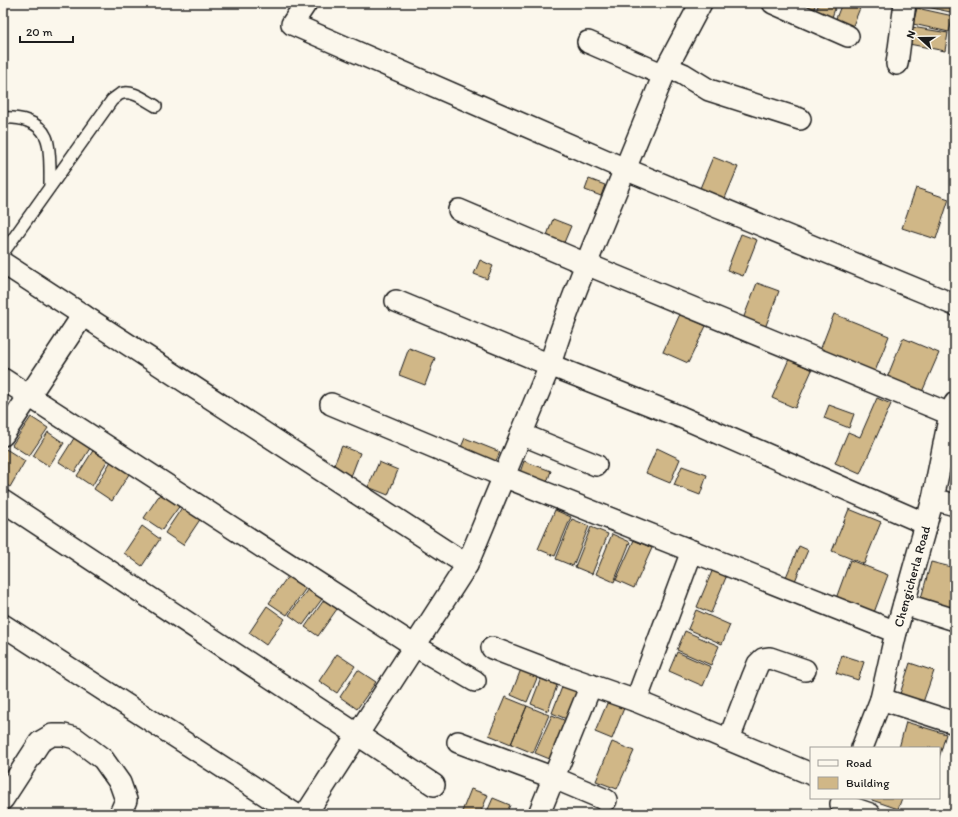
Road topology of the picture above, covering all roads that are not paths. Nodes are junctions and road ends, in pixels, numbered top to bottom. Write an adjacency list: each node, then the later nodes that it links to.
1 (306, 3): 12 (street)
2 (701, 3): 8 (street)
3 (773, 3): 5 (street)
4 (905, 3): 7 (street)
5 (848, 36)
6 (588, 42): 8 (street)
7 (897, 64)
8 (665, 71): 11 (street); 12 (street)
9 (156, 106): 13 (lane)
10 (3, 118): 13 (lane)
11 (800, 119)
12 (625, 169): 17 (street); 19 (street)
13 (50, 187): 15 (lane)
14 (459, 210): 17 (street)
15 (3, 253)
16 (3, 263): 20 (street)
17 (586, 264): 21 (street); 25 (street)
18 (396, 301): 21 (street)
19 (955, 305)
20 (83, 315): 23 (street); 35 (street)
21 (550, 365): 26 (street); 33 (street)
22 (3, 379): 23 (street)
23 (28, 396): 27 (street); 40 (street)
24 (331, 404): 29 (street)
25 (953, 408): 30 (street, Chengicherla Road)
26 (521, 434): 28 (street); 29 (street)
27 (3, 435)
28 (596, 465)
29 (503, 476): 34 (street); 35 (street)
30 (933, 499): 32 (street); 33 (street, Chengicherla Road)
31 (3, 501): 48 (street)
32 (955, 505)
33 (926, 524): 36 (street, Chengicherla Road)
34 (692, 551): 39 (street); 46 (street)
35 (467, 565): 40 (street)
36 (904, 604): 37 (street); 39 (street, Chengicherla Road)
37 (955, 620)
38 (3, 625): 59 (street)
39 (896, 632): 45 (street, Chengicherla Road)
40 (415, 646): 43 (street); 48 (street)
41 (492, 648): 44 (street)
42 (805, 670): 49 (street)
43 (475, 681)
44 (592, 685): 46 (street); 53 (street)
45 (881, 699): 47 (street); 51 (street, Chengicherla Road)
46 (636, 701): 49 (street)
47 (955, 723)
48 (357, 734): 54 (street); 60 (street)
49 (729, 739): 52 (street)
50 (458, 742): 53 (street)
51 (862, 747)
52 (810, 774)
53 (554, 778): 56 (street); 61 (street)
54 (434, 785)
55 (3, 799): 58 (street)
56 (606, 800)
57 (840, 806): 62 (street)
58 (120, 814)
59 (295, 814)
60 (306, 814)
61 (539, 814)
62 (870, 814)

